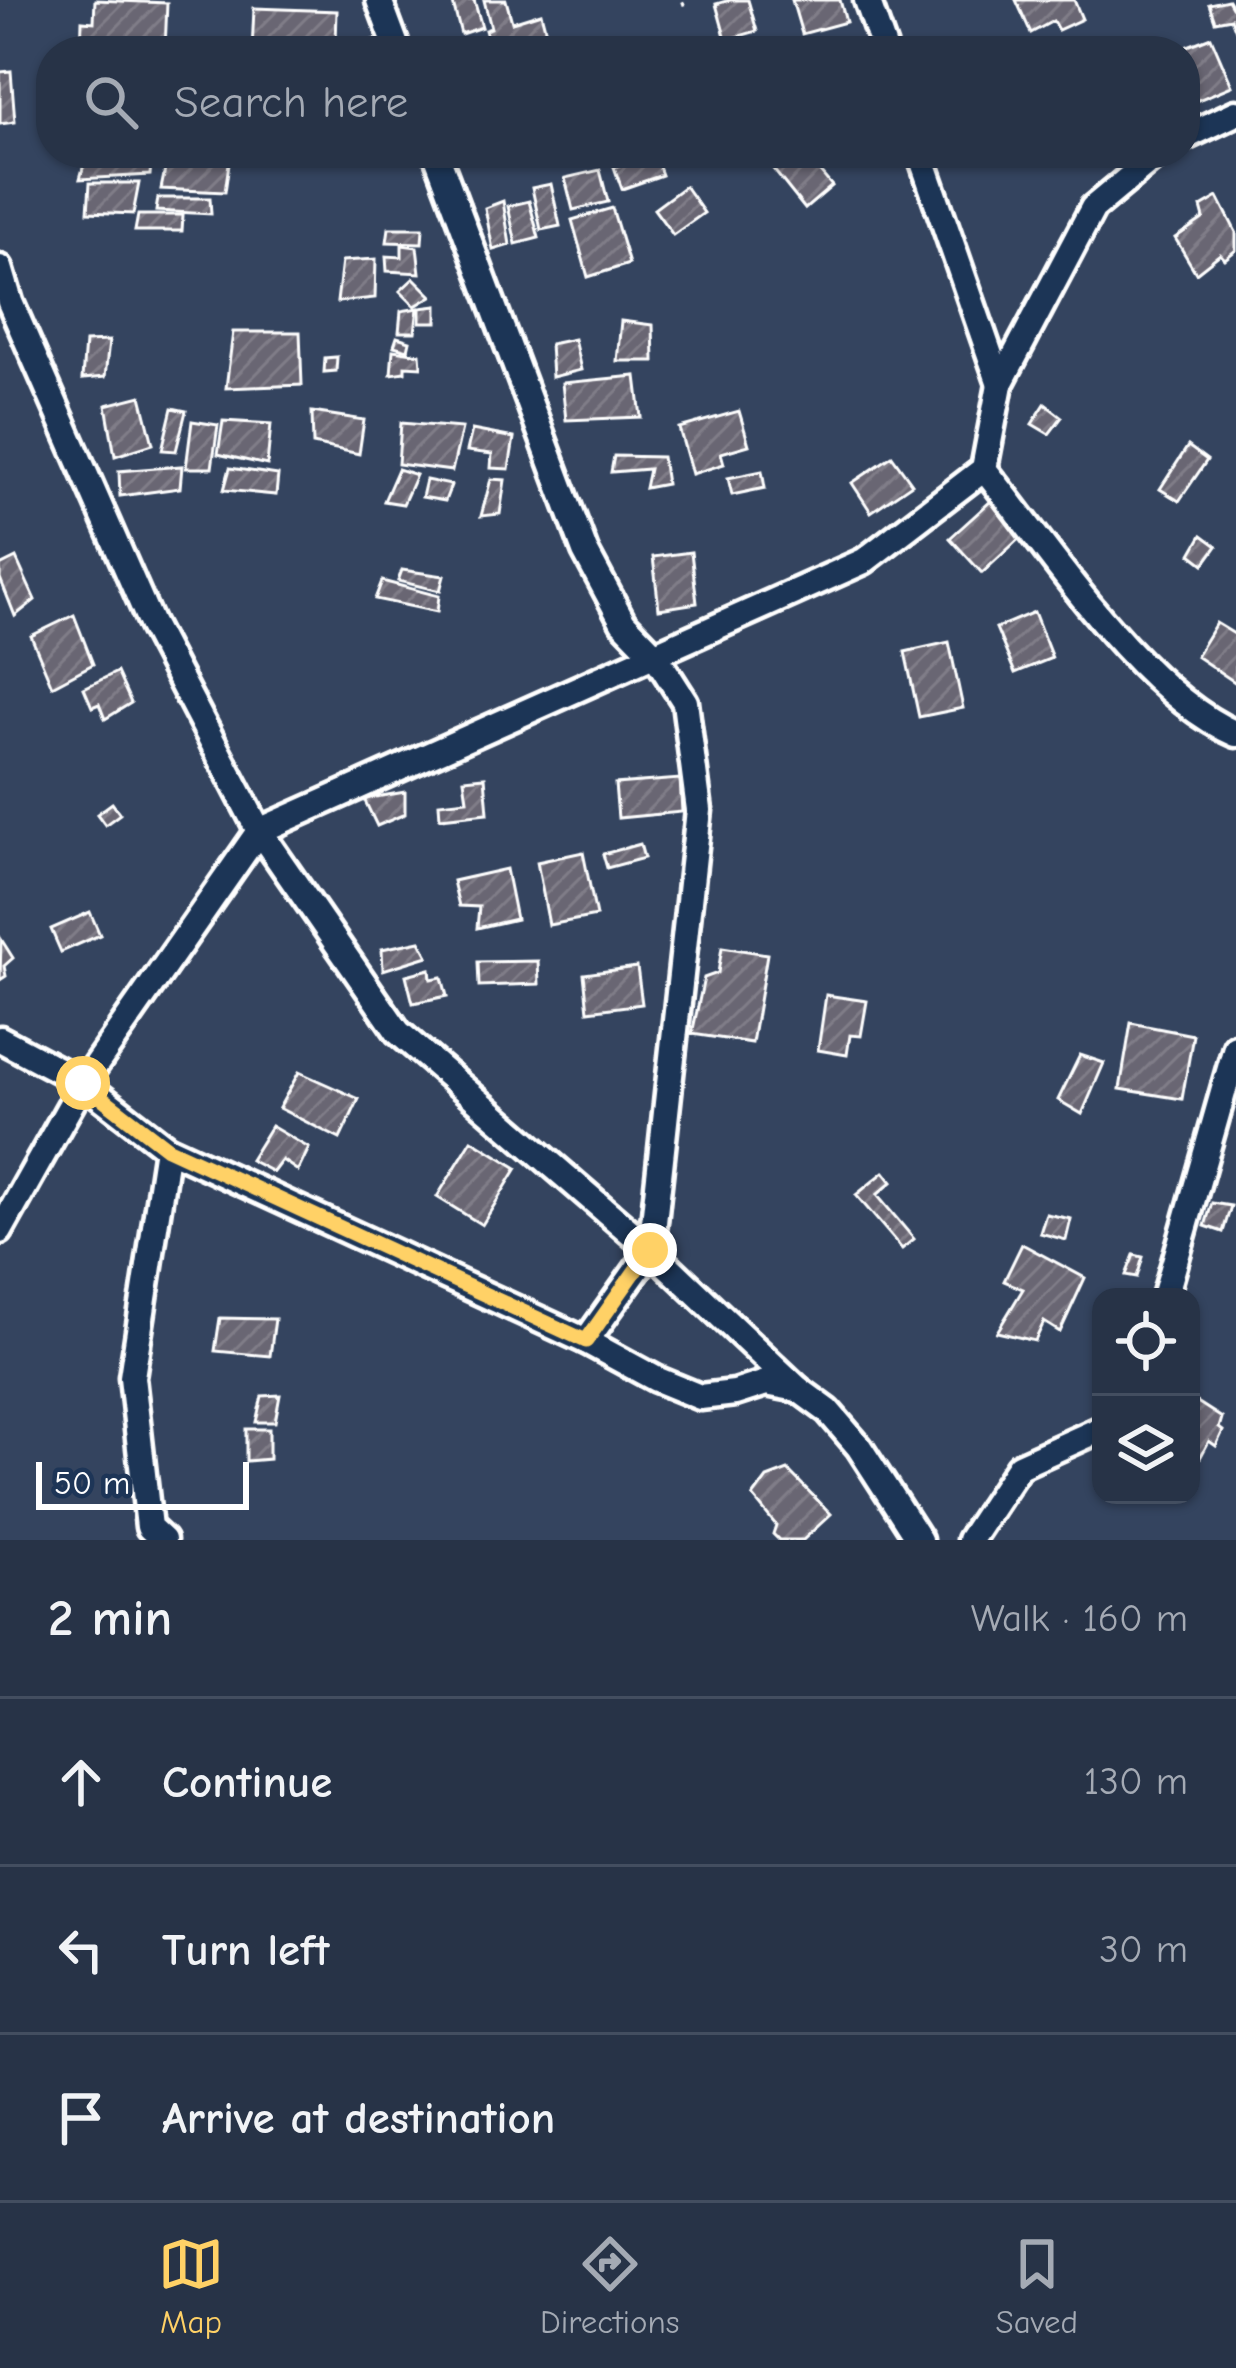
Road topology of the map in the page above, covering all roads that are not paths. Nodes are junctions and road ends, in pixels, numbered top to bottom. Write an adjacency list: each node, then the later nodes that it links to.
1 (380, 0): 3 (street)
2 (867, 0): 4 (street)
3 (393, 36)
4 (880, 36)
5 (1236, 113): 6 (street)
6 (1200, 130)
7 (442, 168): 14 (street)
8 (925, 168): 12 (street)
9 (1141, 168): 12 (street)
10 (0, 268): 11 (street)
11 (5, 304): 16 (street)
12 (1000, 384): 13 (street)
13 (984, 469): 14 (street); 15 (street)
14 (656, 655): 16 (street); 22 (street)
15 (1235, 741)
16 (259, 831): 19 (street); 22 (street)
17 (0, 1039): 19 (street)
18 (1236, 1047): 23 (street)
19 (83, 1083): 20 (street); 21 (street)
20 (167, 1148): 24 (street); 27 (street)
21 (0, 1231)
22 (650, 1250): 24 (street); 25 (street)
23 (1169, 1288)
24 (586, 1341): 25 (street)
25 (798, 1389): 28 (street)
26 (1092, 1433): 29 (street)
27 (163, 1540)
28 (919, 1540)
29 (970, 1540)

